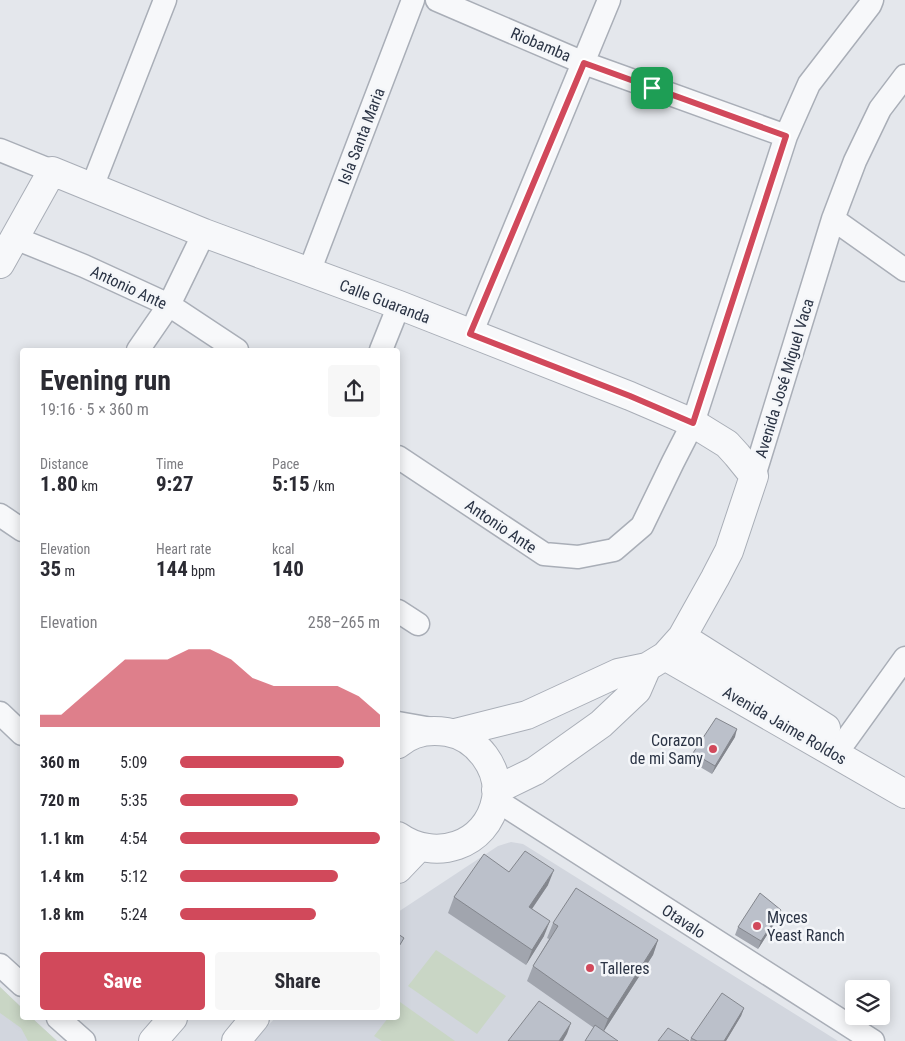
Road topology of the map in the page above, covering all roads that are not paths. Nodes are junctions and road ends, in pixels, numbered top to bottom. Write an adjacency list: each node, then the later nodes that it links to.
1 (166, 0): 11 (street)
2 (413, 0): 17 (street, Isla Santa Maria)
3 (437, 0): 6 (street, Riobamba)
4 (610, 0): 6 (street)
5 (872, 0): 8 (street, Antonio Ante)
6 (584, 63): 8 (street, Riobamba); 20 (street)
7 (905, 76): 12 (street, Avenida José Miguel Vaca)
8 (786, 136): 24 (street, Antonio Ante)
9 (0, 150): 10 (street, Calle Guaranda)
10 (52, 172): 11 (street, Calle Guaranda); 14 (street)
11 (92, 187): 13 (street, Calle Guaranda)
12 (833, 219): 16 (street); 26 (street, Avenida José Miguel Vaca)
13 (204, 233): 17 (street, Calle Guaranda); 18 (street)
14 (15, 238): 15 (street); 18 (street, Antonio Ante)
15 (0, 264)
16 (905, 270)
17 (309, 272): 19 (street, Calle Guaranda)
18 (169, 305): 21 (street); 22 (street, Antonio Ante)
19 (398, 305): 20 (street, Calle Guaranda); 23 (street)
20 (470, 334): 24 (street, Calle Guaranda)
21 (139, 348)
22 (234, 348)
23 (382, 348)
24 (693, 423): 25 (street, Antonio Ante); 26 (street, Calle Guaranda)
25 (400, 458)
26 (754, 476): 29 (street, Avenida José Miguel Vaca)
27 (400, 612): 28 (street)
28 (418, 624)
29 (665, 653): 33 (street); 35 (street, Avenida Jaime Roldos); 38 (street, Avenida Jaime Roldos); 39 (street, Avenida José Miguel Vaca)
30 (905, 658): 35 (street)
31 (0, 713): 34 (street)
32 (400, 723): 33 (street)
33 (445, 731): 36 (street); 39 (street)
34 (20, 732)
35 (846, 740): 37 (street, Avenida Jaime Roldos)
36 (400, 743)
37 (905, 773)
38 (905, 794)
39 (496, 795): 40 (street); 50 (street, Otavalo)
40 (408, 842): 41 (street)
41 (400, 864)
42 (0, 965): 43 (street)
43 (20, 983)
44 (60, 1020): 47 (street)
45 (171, 1020): 48 (street)
46 (253, 1020): 49 (street)
47 (84, 1041)
48 (153, 1041)
49 (236, 1041)
50 (873, 1041)

